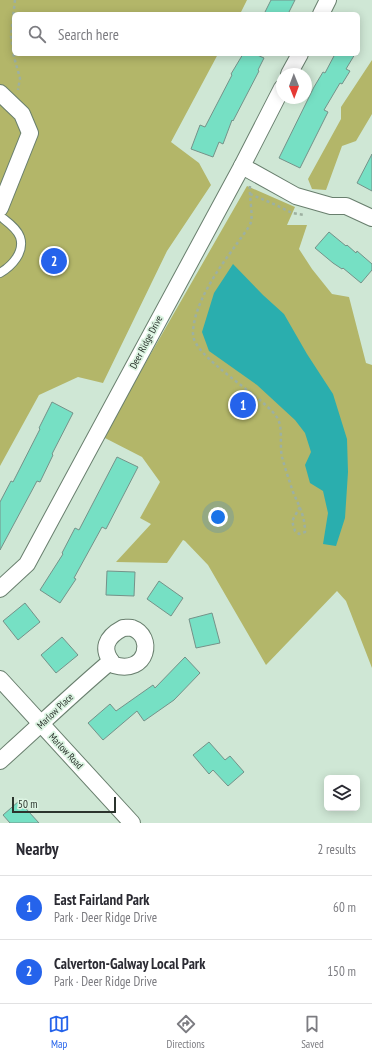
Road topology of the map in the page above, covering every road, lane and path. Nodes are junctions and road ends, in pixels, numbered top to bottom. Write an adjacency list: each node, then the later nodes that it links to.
1 (16, 0): 3 (path)
2 (328, 0): 4 (street)
3 (14, 12)
4 (322, 12)
5 (12, 29): 6 (path)
6 (12, 43)
7 (14, 56): 10 (path)
8 (299, 56): 9 (street)
9 (292, 68)
10 (4, 97): 13 (street)
11 (276, 101): 12 (street, Deer Ridge Drive)
12 (246, 168): 15 (street); 17 (path); 18 (street, Deer Ridge Drive)
13 (0, 208)
14 (0, 216): 16 (lane)
15 (372, 218)
16 (0, 273)
17 (300, 507): 17 (path)
18 (0, 589)
19 (111, 661): 21 (street, Marlow Place)
20 (0, 679): 21 (street, Marlow Road)
21 (41, 724): 22 (street, Marlow Place); 23 (street, Marlow Road)
22 (0, 761)
23 (132, 823)

